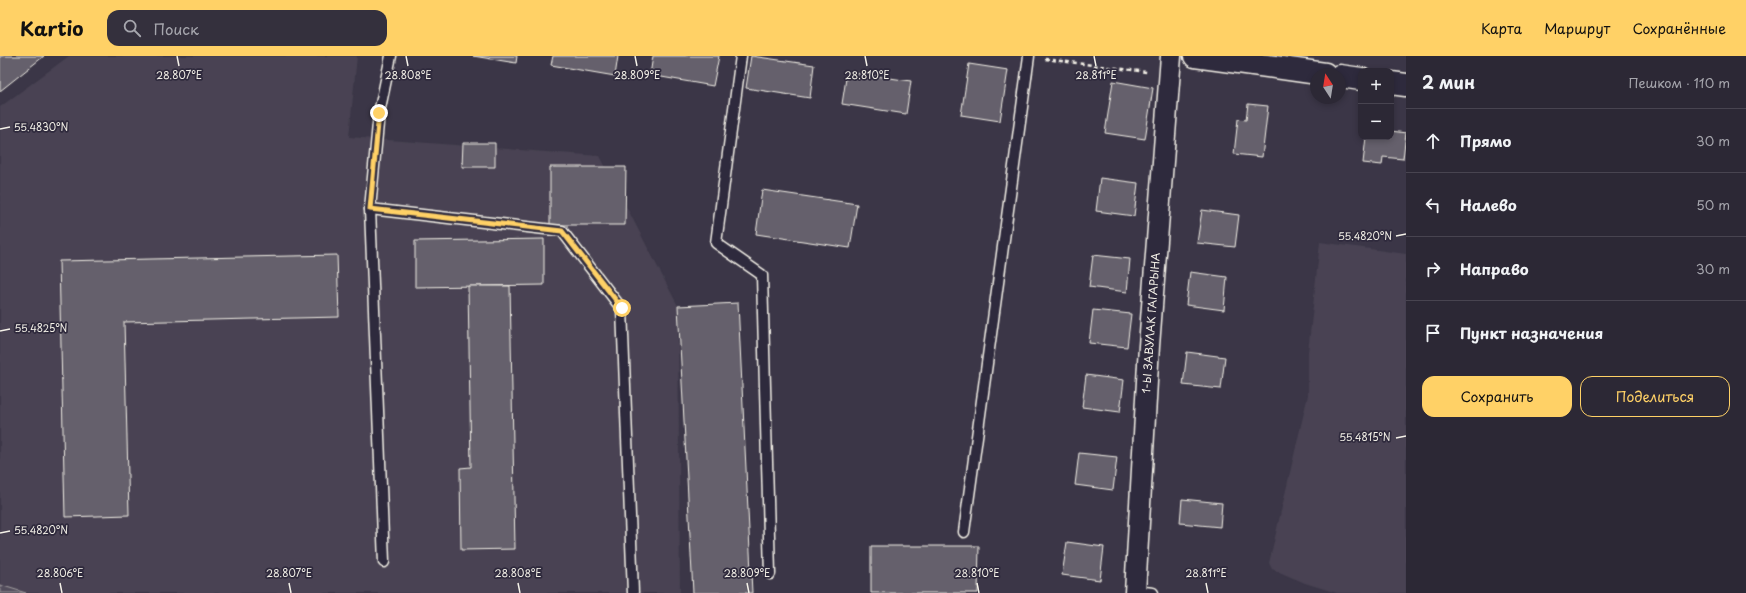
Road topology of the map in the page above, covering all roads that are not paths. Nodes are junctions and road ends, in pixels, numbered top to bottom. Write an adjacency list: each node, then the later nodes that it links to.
1 (391, 56): 11 (lane)
2 (741, 56): 14 (lane)
3 (1029, 56): 12 (lane)
4 (1171, 56): 15 (street, 1-Ы ЗАВУЛАК ГАГАРЫНА)
5 (1195, 56): 6 (main road)
6 (1310, 72)
7 (1346, 77): 8 (main road)
8 (1358, 79)
9 (1394, 83): 10 (main road)
10 (1406, 85)
11 (370, 209): 13 (lane); 16 (lane)
12 (964, 532)
13 (384, 562)
14 (770, 574)
15 (1141, 592)
16 (633, 593)

